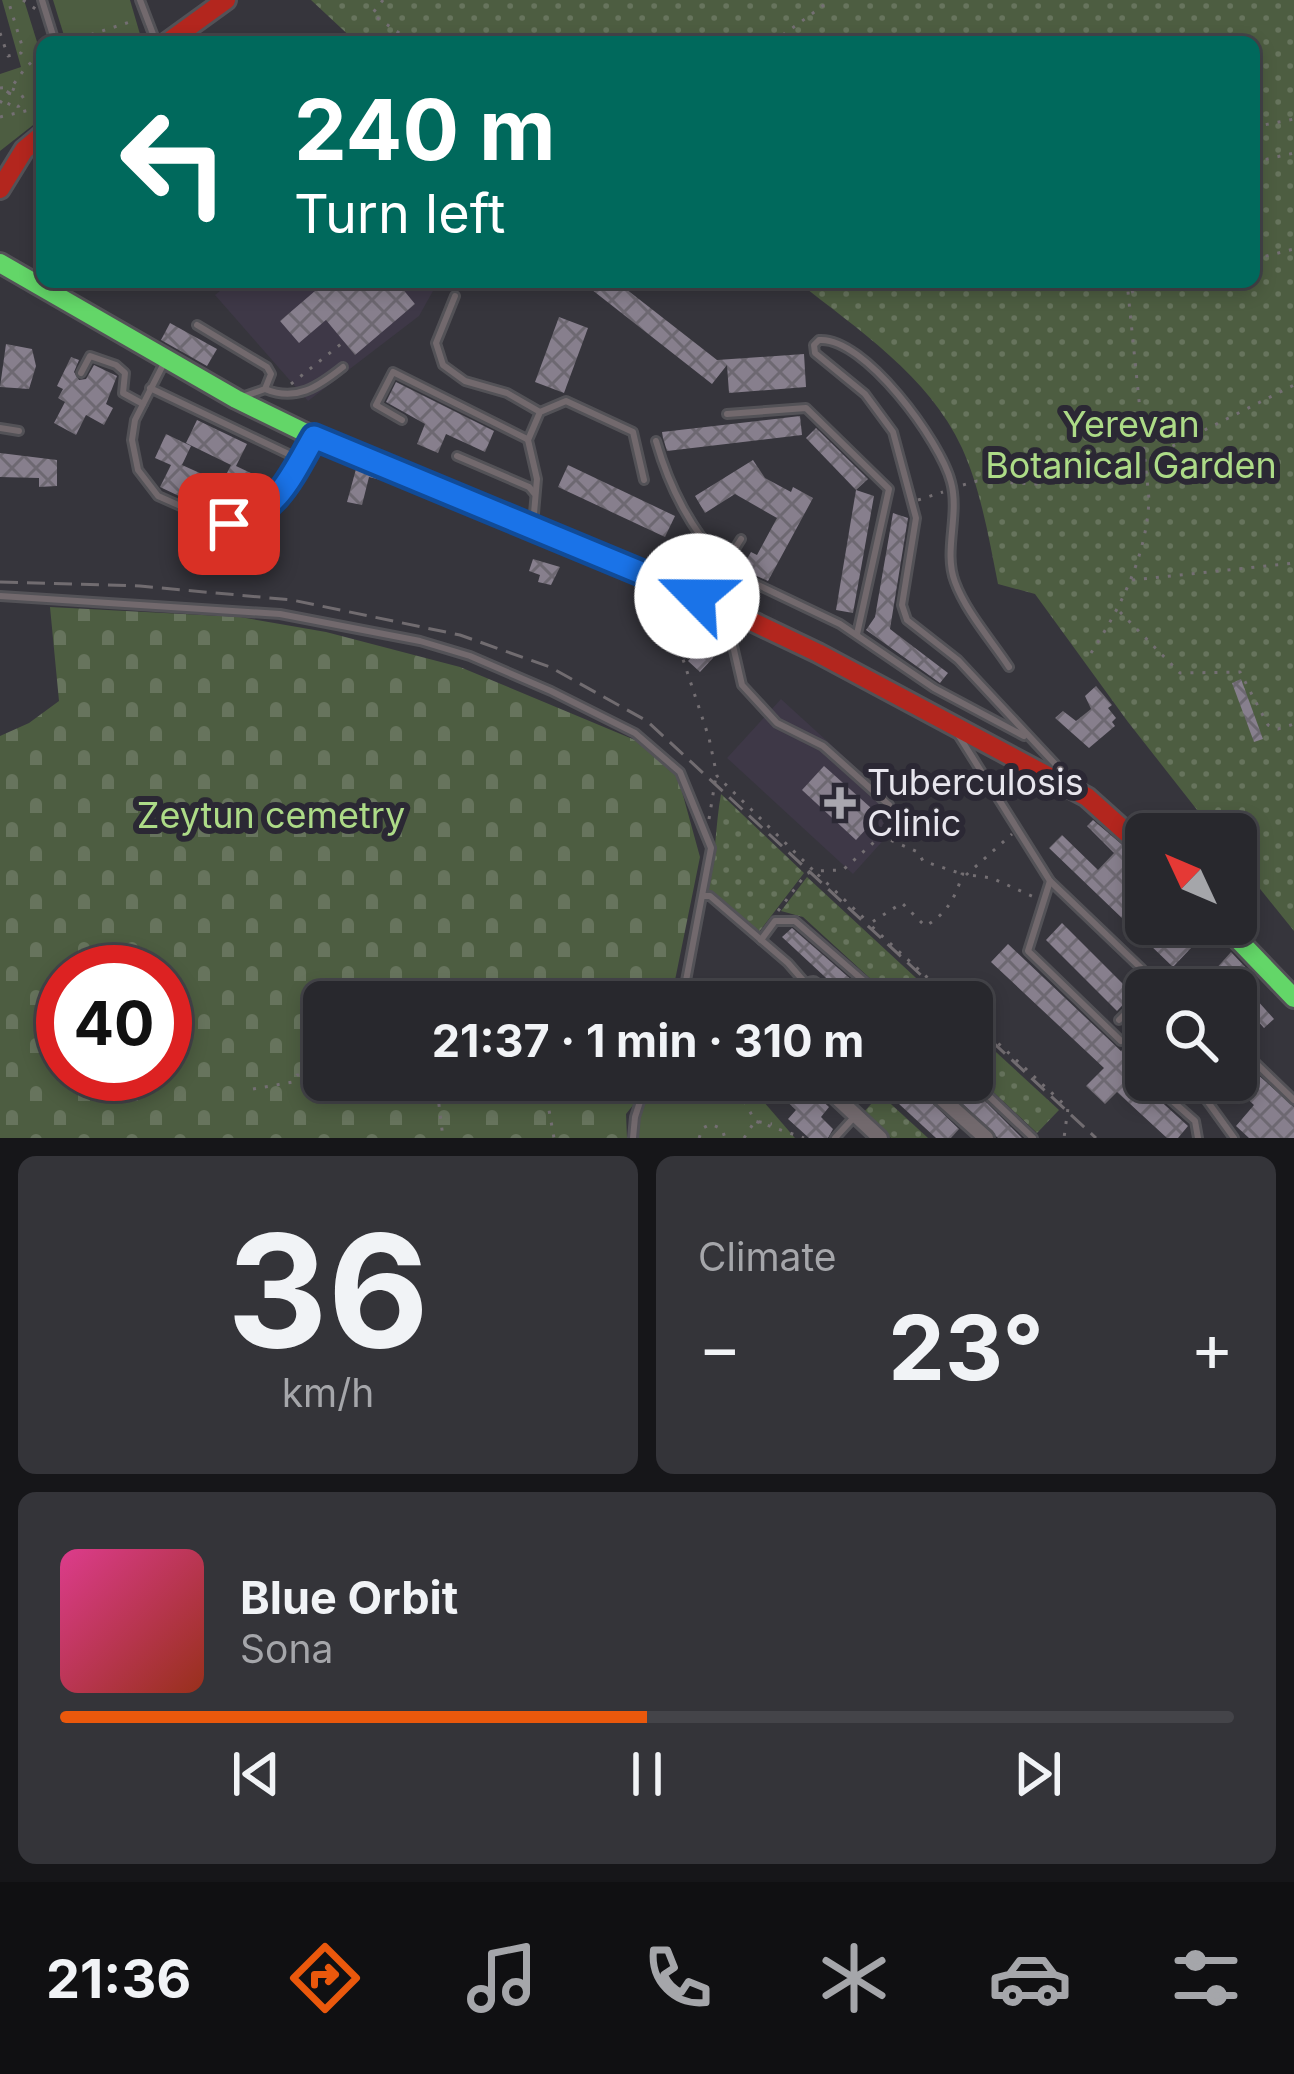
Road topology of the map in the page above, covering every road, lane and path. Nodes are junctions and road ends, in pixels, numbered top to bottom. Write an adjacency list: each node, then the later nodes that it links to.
1 (8, 0): 8 (path)
2 (42, 0): 9 (lane)
3 (140, 0): 11 (lane)
4 (226, 0): 12 (street)
5 (383, 0): 13 (path)
6 (831, 0): 14 (path)
7 (136, 20): 10 (path)
8 (0, 33)
9 (53, 36)
10 (87, 36)
11 (154, 36)
12 (176, 36)
13 (403, 36)
14 (781, 36)
15 (36, 60): 17 (path)
16 (0, 88): 17 (path)
17 (10, 89): 18 (path); 19 (path); 19 (path)
18 (0, 103)
19 (18, 107): 21 (path)
20 (36, 109): 21 (path)
21 (19, 114): 22 (path)
22 (0, 117)
23 (1294, 119): 24 (path)
24 (1260, 126)
25 (36, 140): 28 (street)
26 (1294, 153): 27 (path)
27 (1260, 161)
28 (0, 189)
29 (1294, 249): 30 (path)
30 (1260, 258)
31 (0, 263): 32 (street)
32 (36, 284)
33 (43, 288): 40 (street)
34 (1128, 288): 36 (path)
35 (1147, 288): 36 (path)
36 (1129, 293): 59 (path)
37 (455, 296): 49 (lane)
38 (197, 325): 46 (lane)
39 (341, 344): 43 (path)
40 (166, 359): 45 (lane); 47 (street)
41 (343, 368): 46 (lane)
42 (81, 373): 48 (lane)
43 (297, 382)
44 (1294, 385): 59 (path)
45 (150, 388): 48 (lane); 58 (lane)
46 (265, 389): 47 (lane)
47 (236, 399): 54 (street)
48 (142, 404): 58 (lane)
49 (541, 412): 55 (lane); 60 (lane)
50 (727, 414): 74 (lane)
51 (402, 420): 55 (lane)
52 (0, 428): 53 (lane)
53 (19, 430)
54 (314, 437): 58 (lane); 64 (street)
55 (528, 440): 62 (lane)
56 (656, 441): 67 (lane)
57 (457, 456): 62 (lane)
58 (301, 460)
59 (1143, 461): 61 (path); 68 (path)
60 (644, 480)
61 (953, 490): 63 (path); 63 (lane); 76 (lane)
62 (536, 496): 64 (lane)
63 (914, 501): 79 (lane)
64 (533, 528): 69 (street)
65 (741, 538): 67 (lane)
66 (1294, 563): 68 (path)
67 (724, 566): 70 (lane)
68 (1130, 580): 72 (path)
69 (670, 585): 73 (street); 80 (path)
70 (751, 585): 73 (lane); 74 (lane)
71 (0, 596): 83 (lane)
72 (1119, 611): 75 (path); 77 (path)
73 (731, 612): 78 (street); 82 (lane)
74 (856, 634): 79 (lane)
75 (1091, 653)
76 (1010, 668)
77 (1294, 724)
78 (954, 728): 81 (street); 84 (lane)
79 (1032, 740): 81 (lane)
80 (716, 776): 83 (path); 86 (path)
81 (1087, 797): 85 (street)
82 (889, 805)
83 (704, 826): 89 (lane)
84 (1018, 829): 87 (path); 88 (lane)
85 (1125, 831)
86 (814, 872): 87 (path); 91 (path); 92 (path)
87 (964, 875): 90 (path); 92 (path)
88 (1051, 881): 90 (lane); 100 (lane)
89 (704, 896): 93 (lane); 95 (lane)
90 (1045, 902): 102 (lane)
91 (775, 921): 93 (lane); 97 (lane)
92 (869, 924): 98 (path)
93 (761, 940): 96 (lane)
94 (1243, 945): 99 (street)
95 (685, 981)
96 (803, 981)
97 (865, 981)
98 (931, 981)
99 (1294, 998)
100 (1119, 1020)
101 (993, 1038): 130 (path)
102 (1121, 1041)
103 (1257, 1064): 107 (lane)
104 (303, 1075): 105 (path)
105 (253, 1089)
106 (993, 1100): 129 (lane)
107 (1294, 1100)
108 (439, 1101): 120 (path)
109 (547, 1101): 121 (path)
110 (640, 1101): 122 (lane)
111 (744, 1101): 117 (path)
112 (841, 1101): 116 (street)
113 (945, 1101): 128 (street)
114 (1172, 1101): 131 (lane)
115 (1207, 1101): 132 (lane)
116 (856, 1115): 126 (lane); 127 (street)
117 (755, 1121): 118 (path); 124 (path); 125 (path)
118 (772, 1124)
119 (727, 1136): 123 (path)
120 (443, 1138)
121 (554, 1138)
122 (633, 1138)
123 (699, 1138)
124 (744, 1138)
125 (804, 1138)
126 (835, 1138)
127 (880, 1138)
128 (986, 1138)
129 (1033, 1138)
130 (1064, 1138)
131 (1198, 1138)
132 (1234, 1138)

